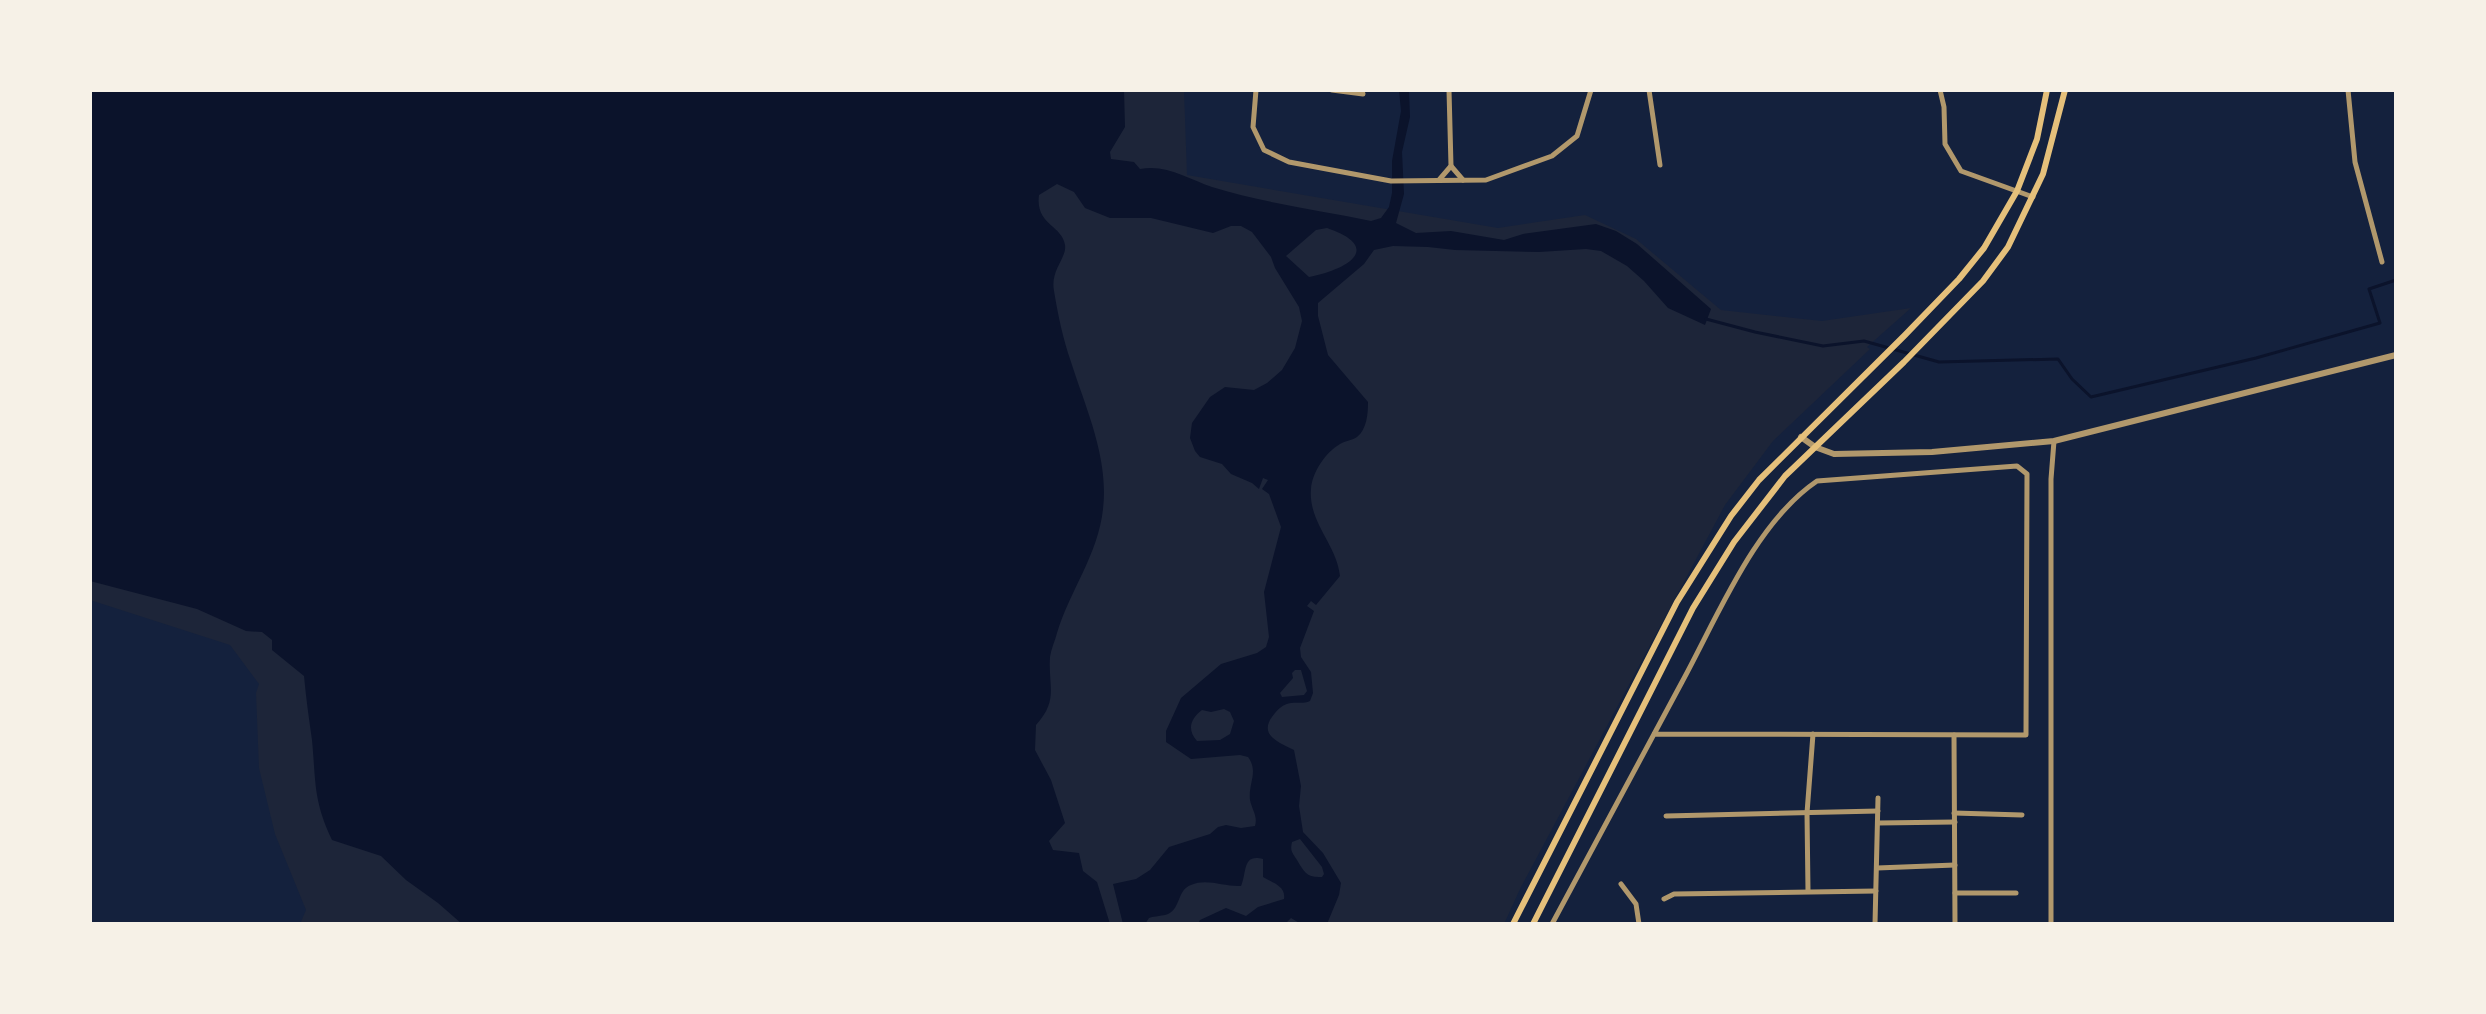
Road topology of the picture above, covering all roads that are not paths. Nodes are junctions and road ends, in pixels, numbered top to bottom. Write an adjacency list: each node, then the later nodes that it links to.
1 (1256, 90): 13 (street)
2 (1332, 90): 10 (street)
3 (1449, 90): 12 (street)
4 (1591, 90): 14 (street)
5 (1649, 90): 11 (street)
6 (1940, 90): 15 (street)
7 (2047, 90): 15 (main road)
8 (2065, 90): 16 (main road)
9 (2348, 90): 17 (street)
10 (1363, 94)
11 (1660, 165)
12 (1451, 166): 13 (street); 14 (street)
13 (1439, 180): 14 (street)
14 (1463, 180)
15 (2017, 191): 16 (street); 19 (main road)
16 (2033, 197): 21 (main road)
17 (2382, 262)
18 (2396, 355): 20 (street)
19 (1801, 437): 21 (street); 41 (main road)
20 (2054, 441): 21 (street); 47 (street)
21 (1815, 447): 42 (main road)
22 (1654, 734): 23 (street); 24 (street); 43 (street)
23 (1813, 734): 24 (street); 27 (street)
24 (1954, 735): 28 (street)
25 (1878, 798): 26 (street)
26 (1878, 811): 27 (street); 32 (street)
27 (1807, 813): 30 (street); 36 (street)
28 (1954, 813): 29 (street); 31 (street)
29 (2022, 815)
30 (1666, 816)
31 (1955, 822): 32 (street); 33 (street)
32 (1878, 823): 34 (street)
33 (1955, 865): 34 (street); 38 (street)
34 (1877, 868): 37 (street)
35 (1621, 884): 44 (street)
36 (1808, 891): 37 (street); 40 (street)
37 (1876, 891): 45 (street)
38 (1955, 893): 39 (street); 46 (street)
39 (2016, 893)
40 (1664, 899)
41 (1513, 924)
42 (1533, 924)
43 (1552, 924)
44 (1639, 924)
45 (1875, 924)
46 (1955, 924)
47 (2051, 924)

